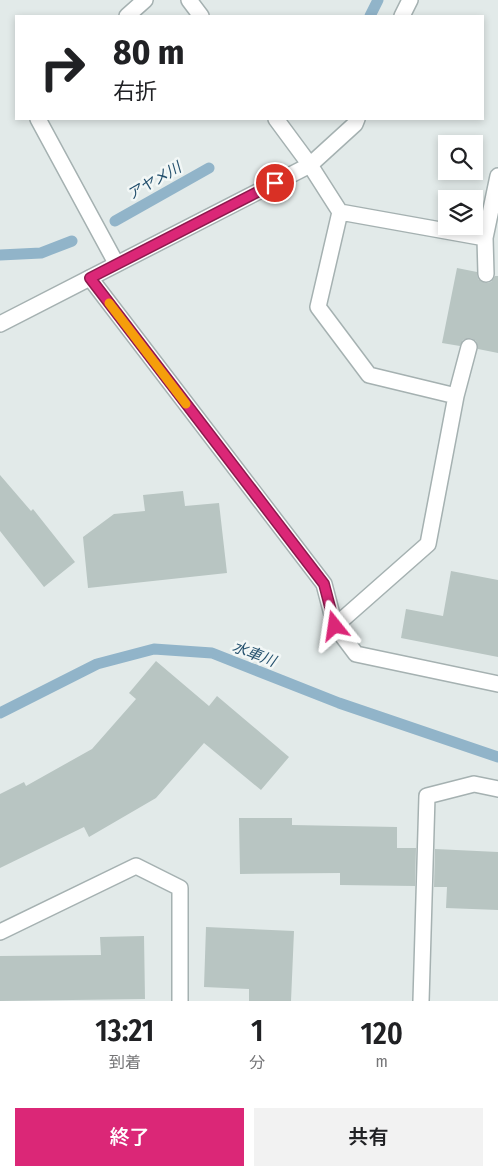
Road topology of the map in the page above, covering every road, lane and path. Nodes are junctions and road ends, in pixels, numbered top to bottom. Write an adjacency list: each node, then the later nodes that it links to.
1 (145, 0): 4 (street)
2 (190, 0): 5 (street)
3 (410, 0): 6 (street)
4 (128, 15)
5 (200, 15)
6 (402, 15)
7 (39, 120): 14 (street)
8 (277, 120): 10 (street)
9 (356, 120): 10 (street)
10 (310, 165): 12 (street); 14 (street)
11 (498, 176): 13 (street)
12 (340, 212): 13 (street); 19 (street)
13 (485, 238): 15 (street)
14 (116, 263): 16 (street)
15 (486, 274)
16 (90, 278): 17 (street); 20 (street)
17 (0, 324)
18 (469, 347): 19 (street)
19 (456, 396): 20 (street)
20 (335, 626): 21 (street)
21 (498, 684)
22 (498, 789): 25 (street)
23 (0, 932): 24 (street)
24 (180, 1001)
25 (421, 1001)

